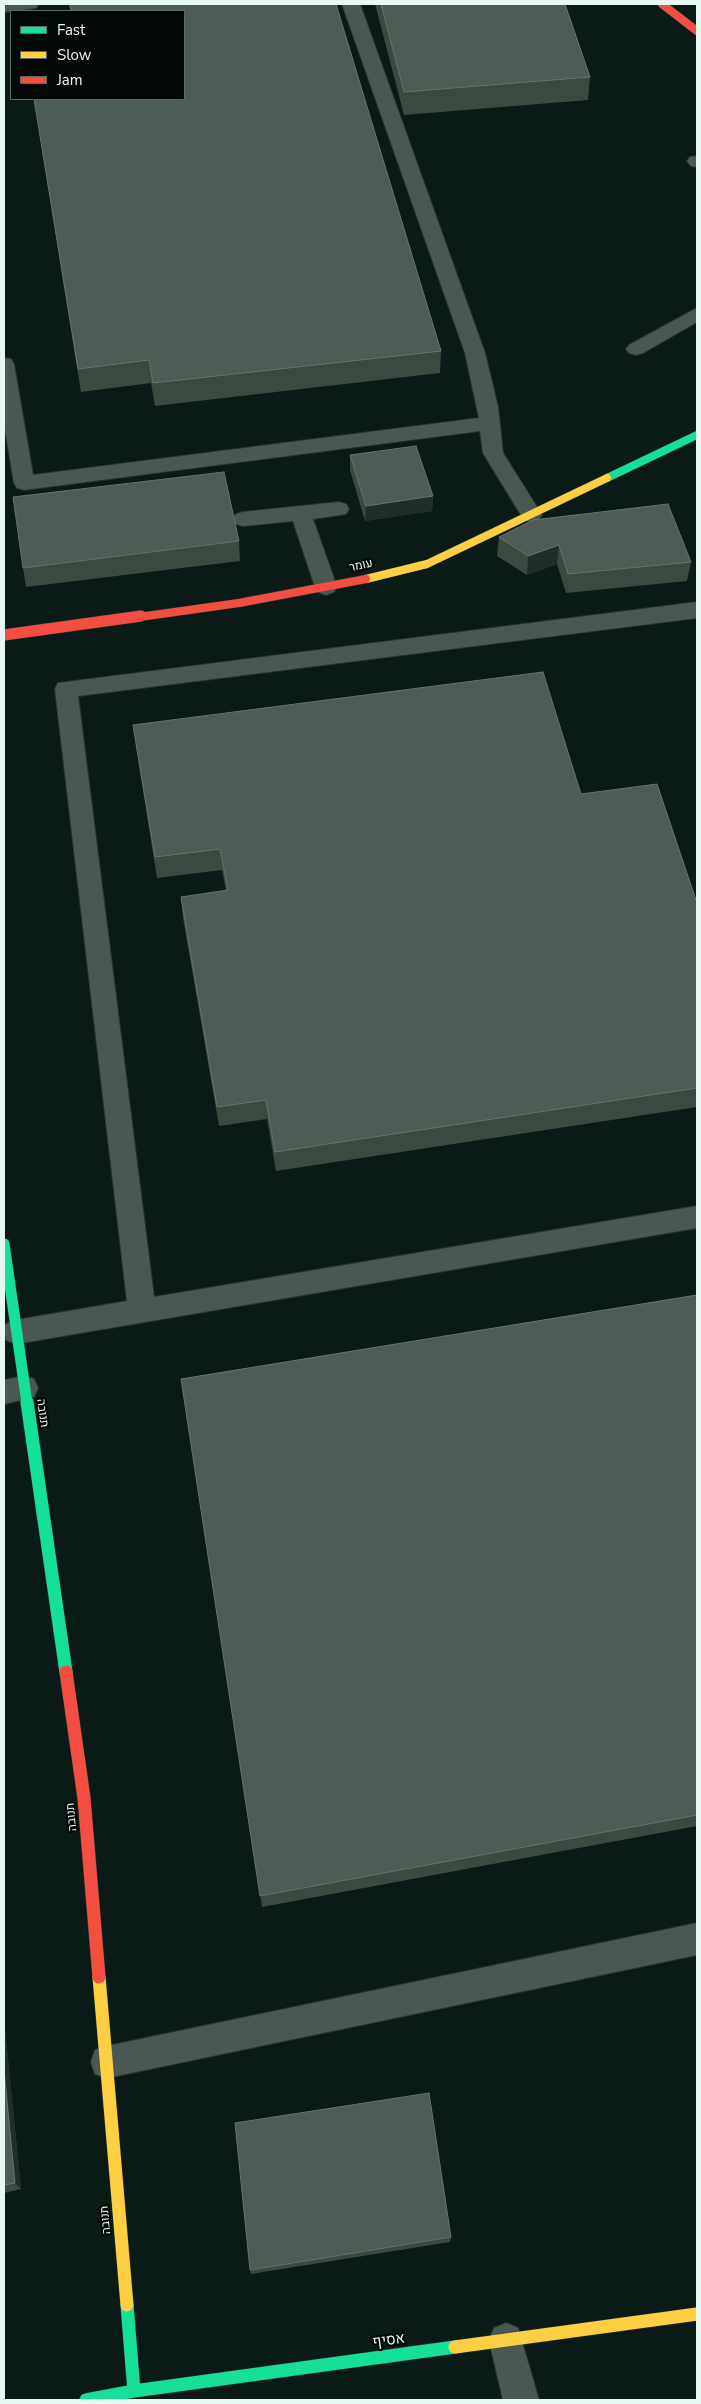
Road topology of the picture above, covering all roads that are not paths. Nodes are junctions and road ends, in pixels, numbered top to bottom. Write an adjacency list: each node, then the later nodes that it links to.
1 (30, 4): 4 (lane)
2 (352, 4): 9 (lane)
3 (662, 4): 5 (street)
4 (4, 7)
5 (697, 31)
6 (697, 314): 7 (lane)
7 (636, 349)
8 (4, 364): 9 (lane)
9 (490, 423): 13 (lane)
10 (697, 435): 13 (street, עומר)
11 (339, 509): 12 (lane)
12 (301, 513): 14 (lane); 15 (lane)
13 (531, 515): 15 (street, עומר)
14 (244, 519)
15 (326, 587): 17 (street, עומר)
16 (697, 610): 20 (lane)
17 (4, 635)
18 (697, 1217): 20 (lane)
19 (4, 1244): 21 (street, תנובה)
20 (142, 1311): 21 (lane)
21 (16, 1332): 22 (street, תנובה)
22 (14, 1390): 24 (street, תנובה)
23 (697, 1939): 24 (lane)
24 (107, 2062): 27 (street, תנובה)
25 (697, 2314): 26 (street, אסיף)
26 (506, 2340): 28 (street, אסיף); 30 (lane)
27 (134, 2391): 28 (street, אסיף); 29 (street, אסיף)
28 (188, 2392)
29 (86, 2400)
30 (520, 2400)

